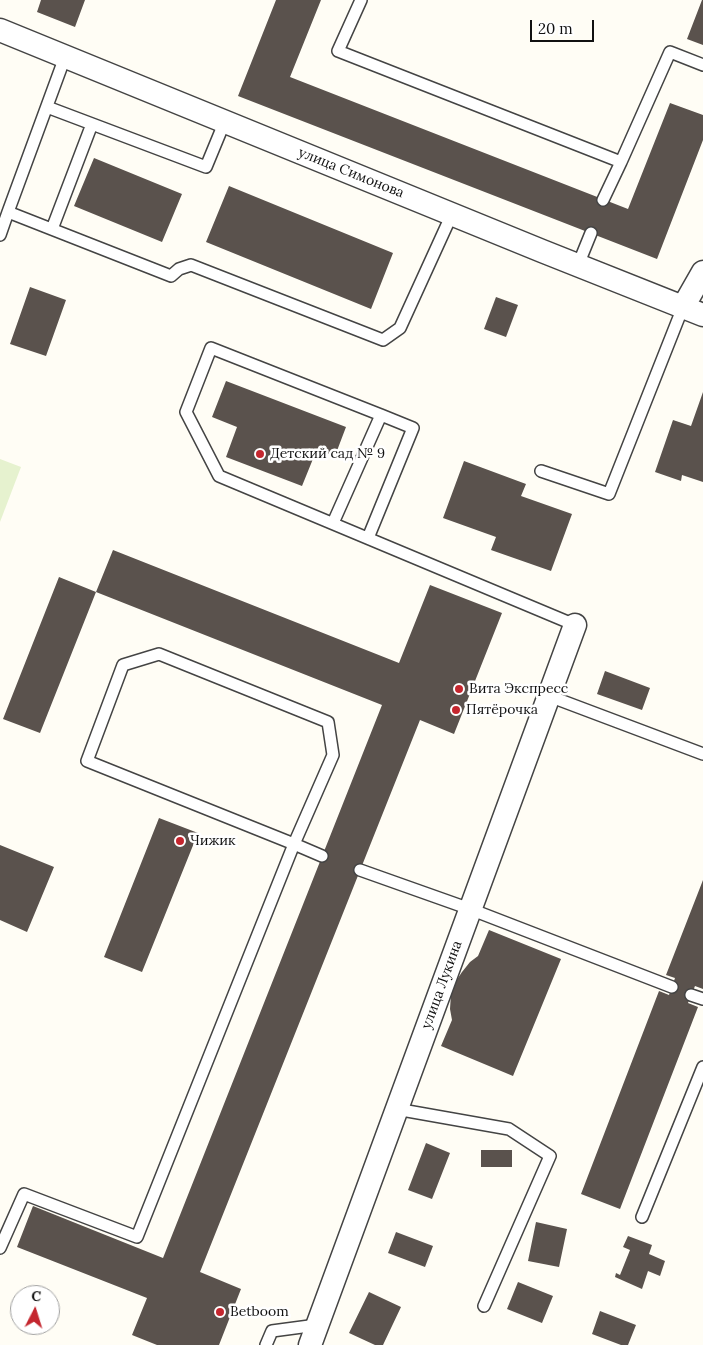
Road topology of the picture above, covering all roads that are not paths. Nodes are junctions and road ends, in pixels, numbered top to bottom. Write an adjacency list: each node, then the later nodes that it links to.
1 (361, 0): 8 (lane)
2 (0, 30): 3 (street, улица Симонова)
3 (65, 57): 5 (lane); 6 (street, улица Симонова)
4 (703, 65): 8 (lane)
5 (47, 107): 7 (lane); 10 (lane)
6 (225, 122): 7 (lane); 11 (street, улица Симонова)
7 (92, 124): 12 (lane)
8 (621, 162): 9 (lane)
9 (603, 200)
10 (8, 212): 12 (lane); 14 (lane)
11 (452, 214): 12 (lane); 15 (street, улица Симонова)
12 (52, 229)
13 (591, 233): 15 (lane)
14 (0, 235)
15 (578, 265): 17 (street, улица Симонова)
16 (703, 272): 17 (street)
17 (693, 311): 19 (lane)
18 (381, 415): 20 (lane); 20 (lane); 21 (lane)
19 (541, 471)
20 (333, 523): 21 (lane)
21 (368, 538): 22 (lane)
22 (575, 625): 23 (street, улица Лукина)
23 (549, 696): 24 (lane); 28 (street, улица Лукина)
24 (703, 754)
25 (294, 844): 25 (lane); 26 (lane); 35 (lane)
26 (322, 856)
27 (360, 870): 28 (lane)
28 (470, 909): 29 (lane); 33 (street, улица Лукина)
29 (672, 987)
30 (691, 995): 31 (lane)
31 (703, 999)
32 (703, 1067): 34 (lane)
33 (396, 1109): 36 (lane); 37 (street, улица Лукина)
34 (642, 1217)
35 (0, 1248)
36 (484, 1306)
37 (313, 1335): 38 (lane)
38 (266, 1345)

